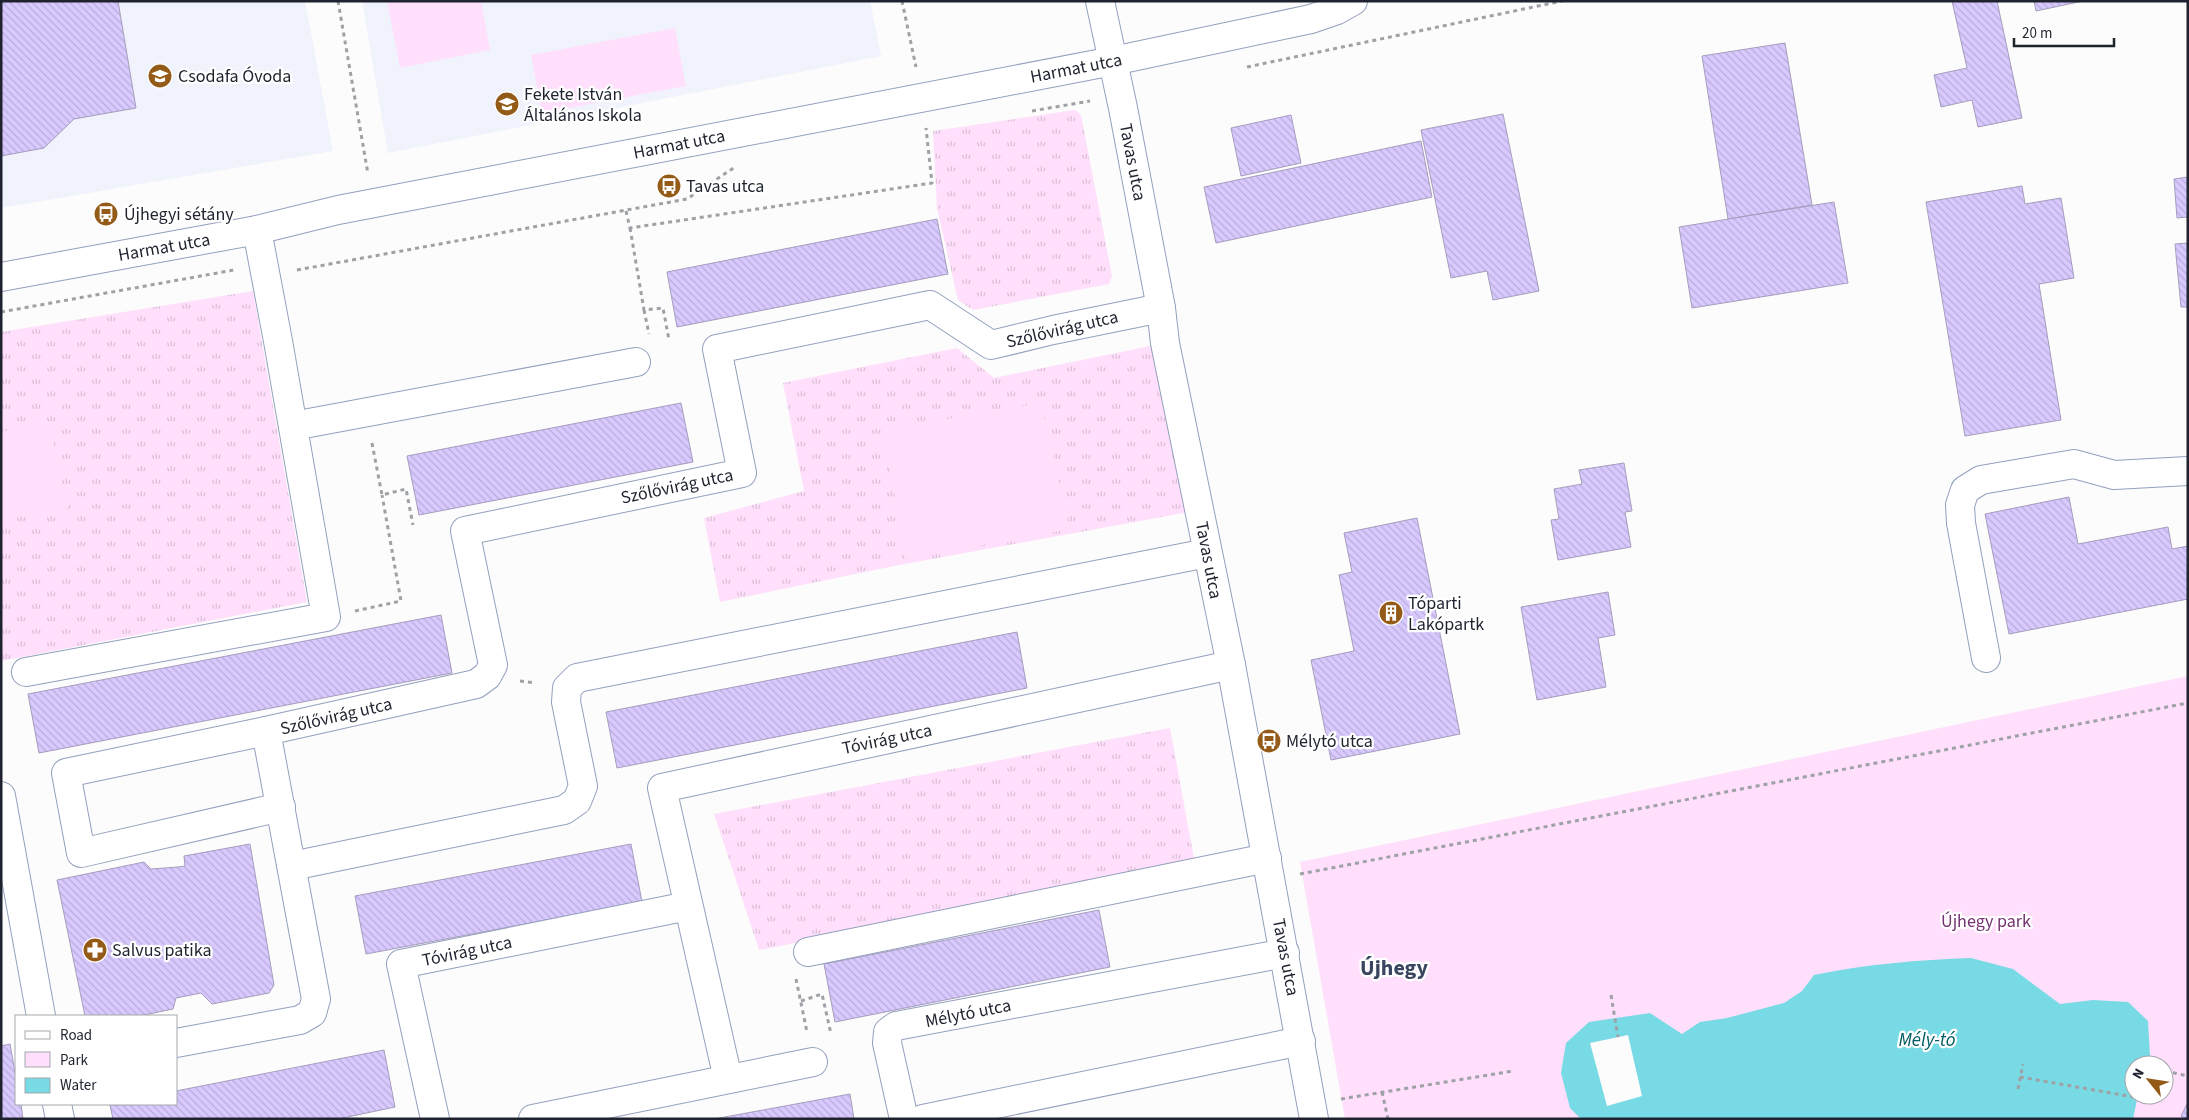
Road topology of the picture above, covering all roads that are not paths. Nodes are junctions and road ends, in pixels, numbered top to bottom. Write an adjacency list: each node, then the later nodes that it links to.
1 (1100, 1): 3 (street, Tavas utca)
2 (1353, 1): 3 (street, Harmat utca)
3 (1113, 61): 4 (street, Harmat utca); 6 (street, Tavas utca)
4 (257, 230): 5 (street, Harmat utca); 8 (street)
5 (1, 278)
6 (1161, 308): 10 (street, Tavas utca); 14 (street, Szőlővirág utca)
7 (636, 362): 8 (street)
8 (293, 426): 13 (street)
9 (2188, 471): 11 (street)
10 (1207, 553): 12 (street, Tavas utca); 17 (street)
11 (1986, 658)
12 (1231, 665): 18 (street, Tavas utca); 19 (street, Tóvirág utca)
13 (26, 672)
14 (266, 731): 16 (street, Szőlővirág utca); 16 (street, Szőlővirág utca)
15 (1, 796): 22 (street)
16 (282, 807): 17 (street, Szőlővirág utca)
17 (292, 866): 24 (street, Szőlővirág utca)
18 (1269, 868): 20 (street); 21 (street, Tavas utca)
19 (688, 906): 26 (street, Tóvirág utca); 30 (street, Tóvirág utca)
20 (808, 952)
21 (1284, 953): 23 (street, Tavas utca); 32 (street, Mélytó utca)
22 (42, 1015)
23 (1301, 1041): 28 (street, Tavas utca); 33 (street)
24 (178, 1043)
25 (813, 1062): 26 (street)
26 (728, 1079): 31 (street)
27 (58, 1105): 29 (street)
28 (1313, 1111)
29 (60, 1119)
30 (434, 1119)
31 (533, 1119)
32 (904, 1119)
33 (923, 1119)

